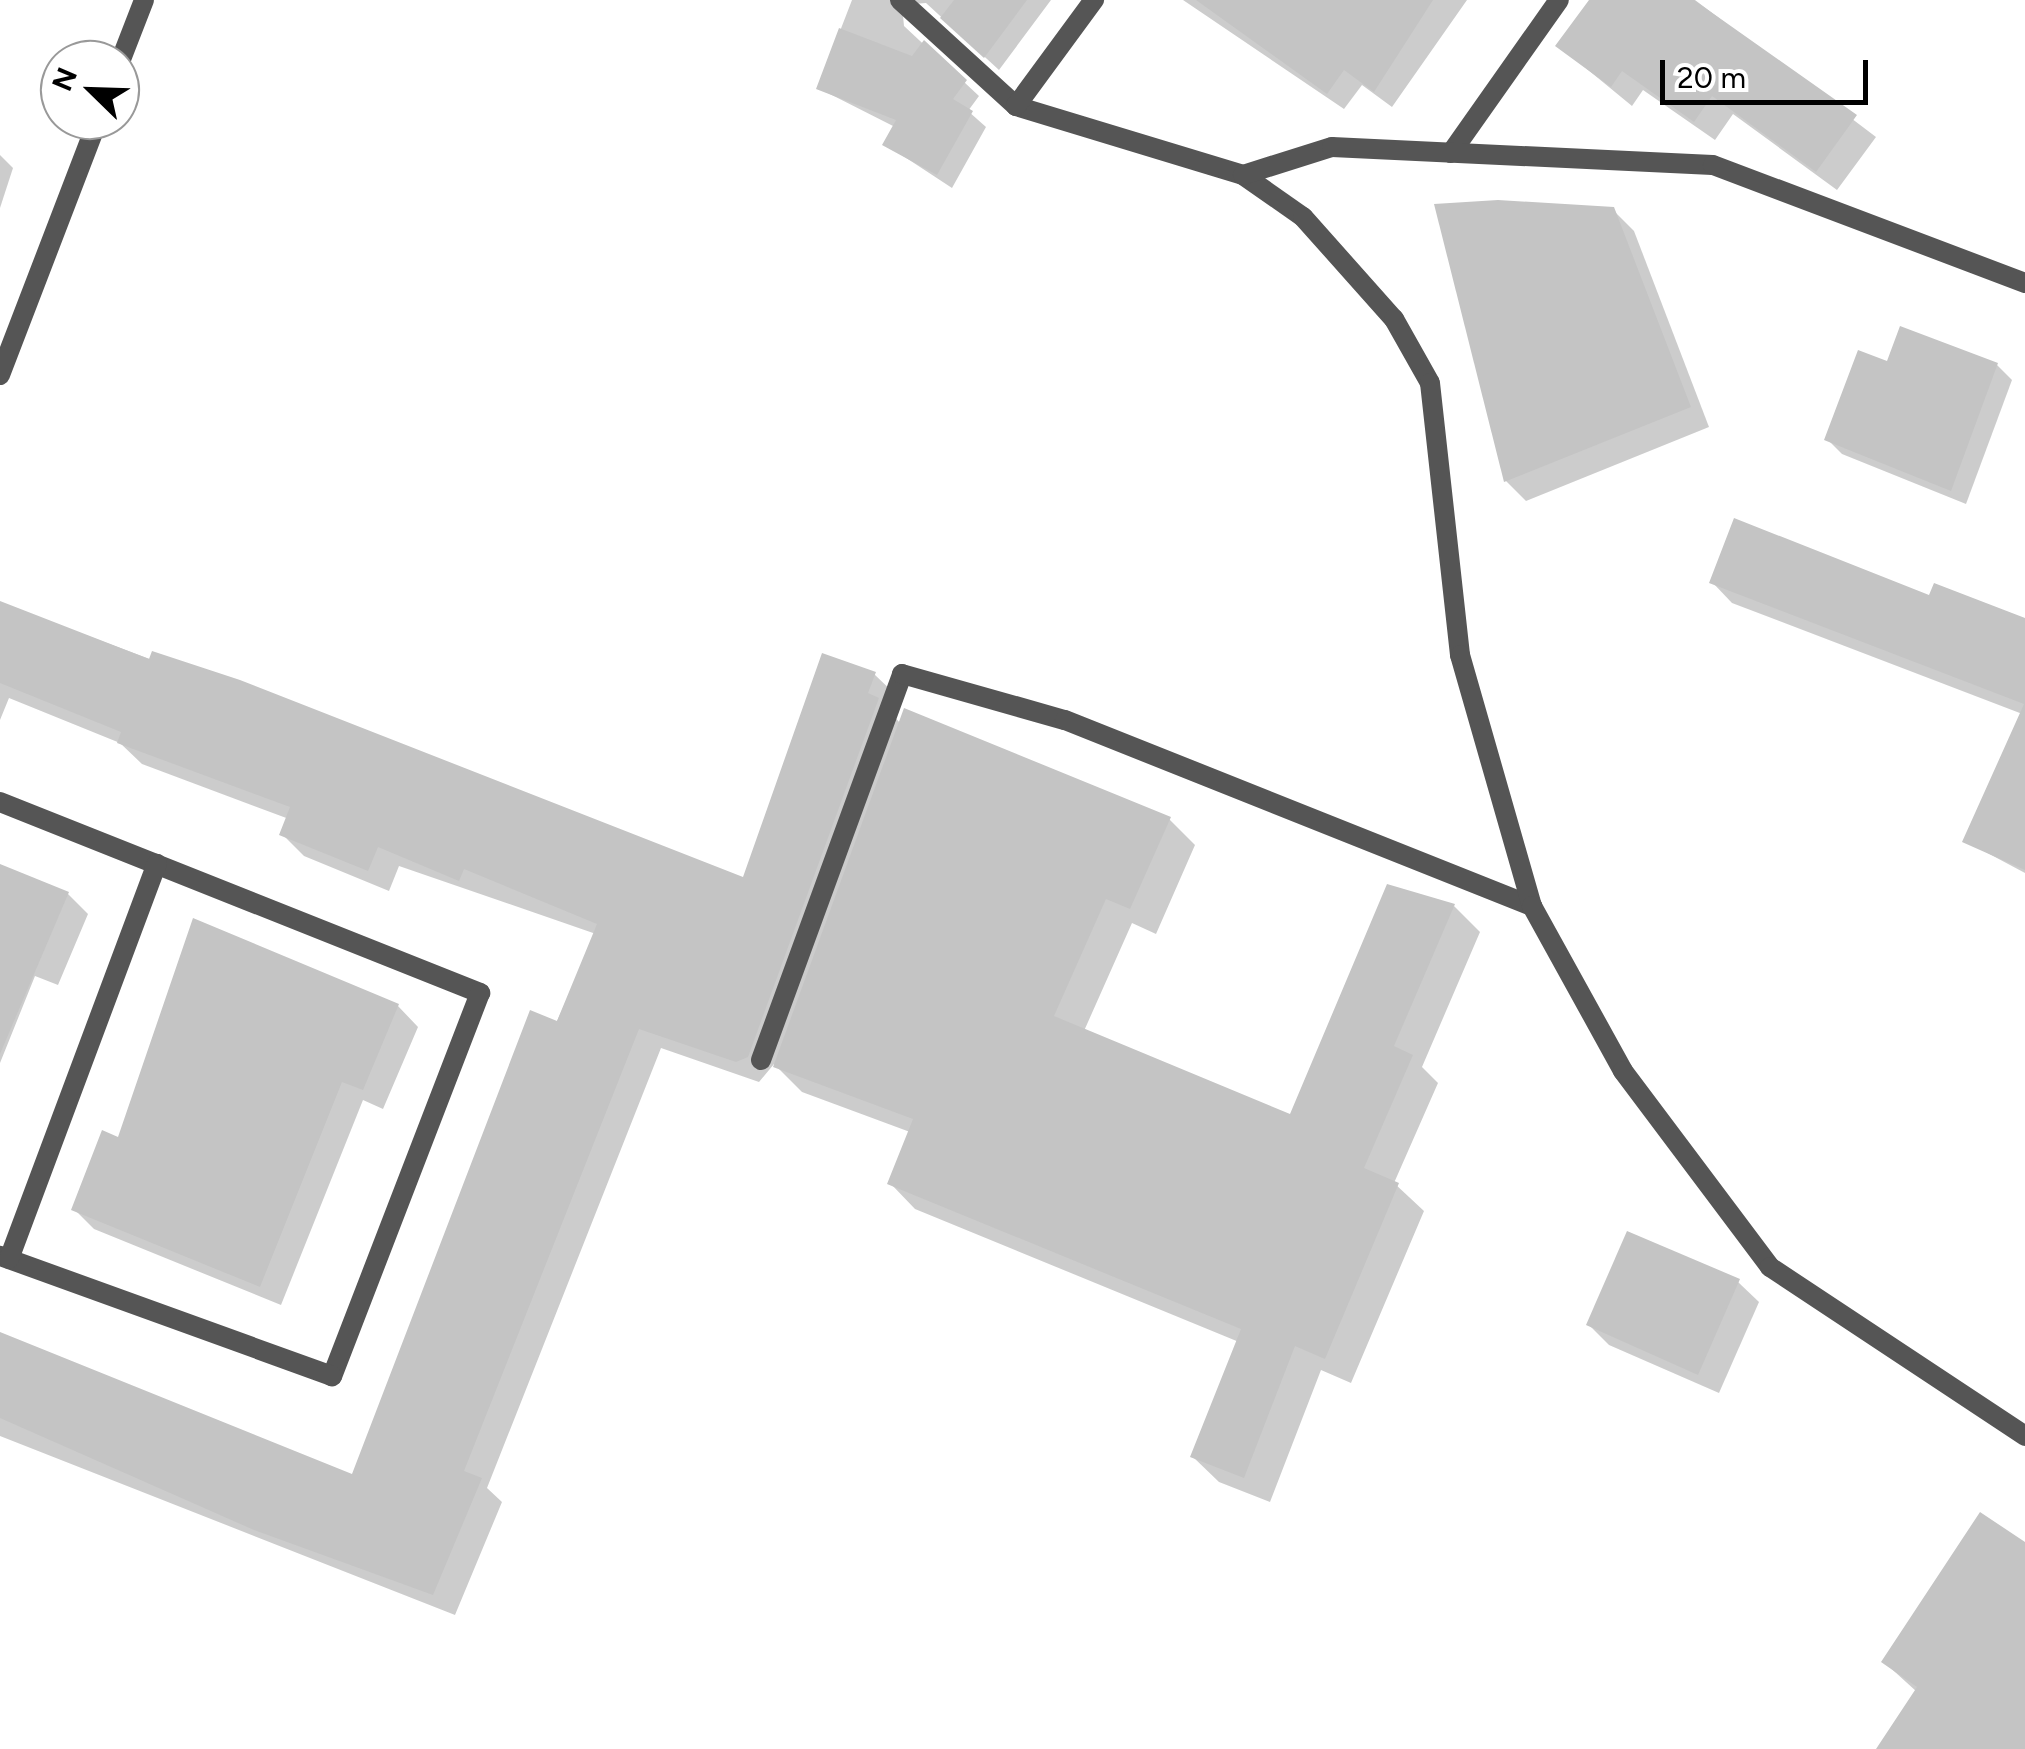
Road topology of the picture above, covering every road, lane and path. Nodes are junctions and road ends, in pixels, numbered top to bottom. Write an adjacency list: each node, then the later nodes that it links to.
1 (144, 0): 5 (street)
2 (900, 0): 6 (street)
3 (1094, 0): 6 (street)
4 (1559, 0): 8 (street)
5 (129, 40)
6 (1016, 106): 9 (street)
7 (90, 140): 11 (street)
8 (1451, 153): 9 (street); 10 (street)
9 (1244, 174): 14 (street)
10 (2025, 282)
11 (0, 375)
12 (0, 802): 13 (street)
13 (158, 864): 16 (street); 16 (street)
14 (1532, 906): 15 (street); 17 (street)
15 (761, 1060)
16 (4, 1257)
17 (2025, 1436)

